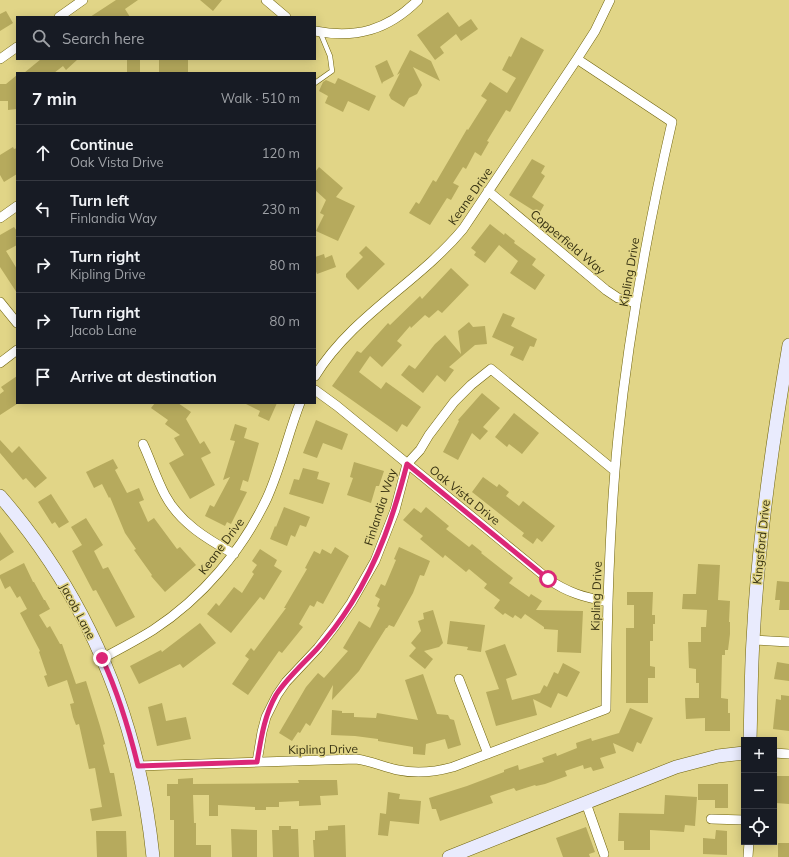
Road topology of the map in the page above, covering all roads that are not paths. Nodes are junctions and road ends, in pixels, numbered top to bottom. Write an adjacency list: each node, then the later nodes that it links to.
1 (82, 0): 5 (street)
2 (266, 0): 6 (street)
3 (418, 0): 7 (street)
4 (610, 0): 10 (street, Keane Drive)
5 (60, 16)
6 (285, 16)
7 (318, 31): 11 (lane)
8 (16, 48): 9 (street)
9 (0, 59)
10 (578, 59): 12 (street, Keane Drive); 16 (street, Kipling Drive)
11 (316, 82)
12 (488, 192): 16 (street, Copperfield Way); 21 (street, Keane Drive)
13 (16, 207): 14 (street)
14 (0, 218)
15 (0, 302): 17 (street)
16 (636, 303): 26 (street, Kipling Drive)
17 (16, 322)
18 (789, 346): 30 (street, Kingsford Drive)
19 (16, 351): 20 (street)
20 (0, 363)
21 (316, 375)
22 (316, 391): 25 (street, Oak Vista Drive)
23 (300, 404): 28 (street, Keane Drive)
24 (143, 444): 28 (street)
25 (407, 464): 26 (street, Finlandia Way); 29 (street, Oak Vista Drive); 39 (street, Finlandia Way)
26 (615, 471): 29 (street, Kipling Drive)
27 (0, 496): 32 (street, Jacob Lane)
28 (234, 554): 32 (street, Keane Drive)
29 (608, 602): 37 (street, Kipling Drive)
30 (753, 640): 31 (street); 34 (street, Kingsford Drive)
31 (789, 642)
32 (102, 658): 40 (street, Jacob Lane)
33 (459, 679): 37 (street)
34 (750, 737)
35 (741, 753): 41 (street)
36 (777, 753): 38 (street)
37 (488, 754): 39 (street, Kipling Drive)
38 (789, 754)
39 (257, 762): 40 (street, Kipling Drive)
40 (138, 766): 46 (street, Jacob Lane)
41 (586, 803): 45 (street); 47 (street)
42 (711, 819): 43 (street)
43 (741, 820)
44 (748, 845): 48 (street)
45 (604, 854)
46 (152, 857)
47 (450, 857)
48 (748, 857)

